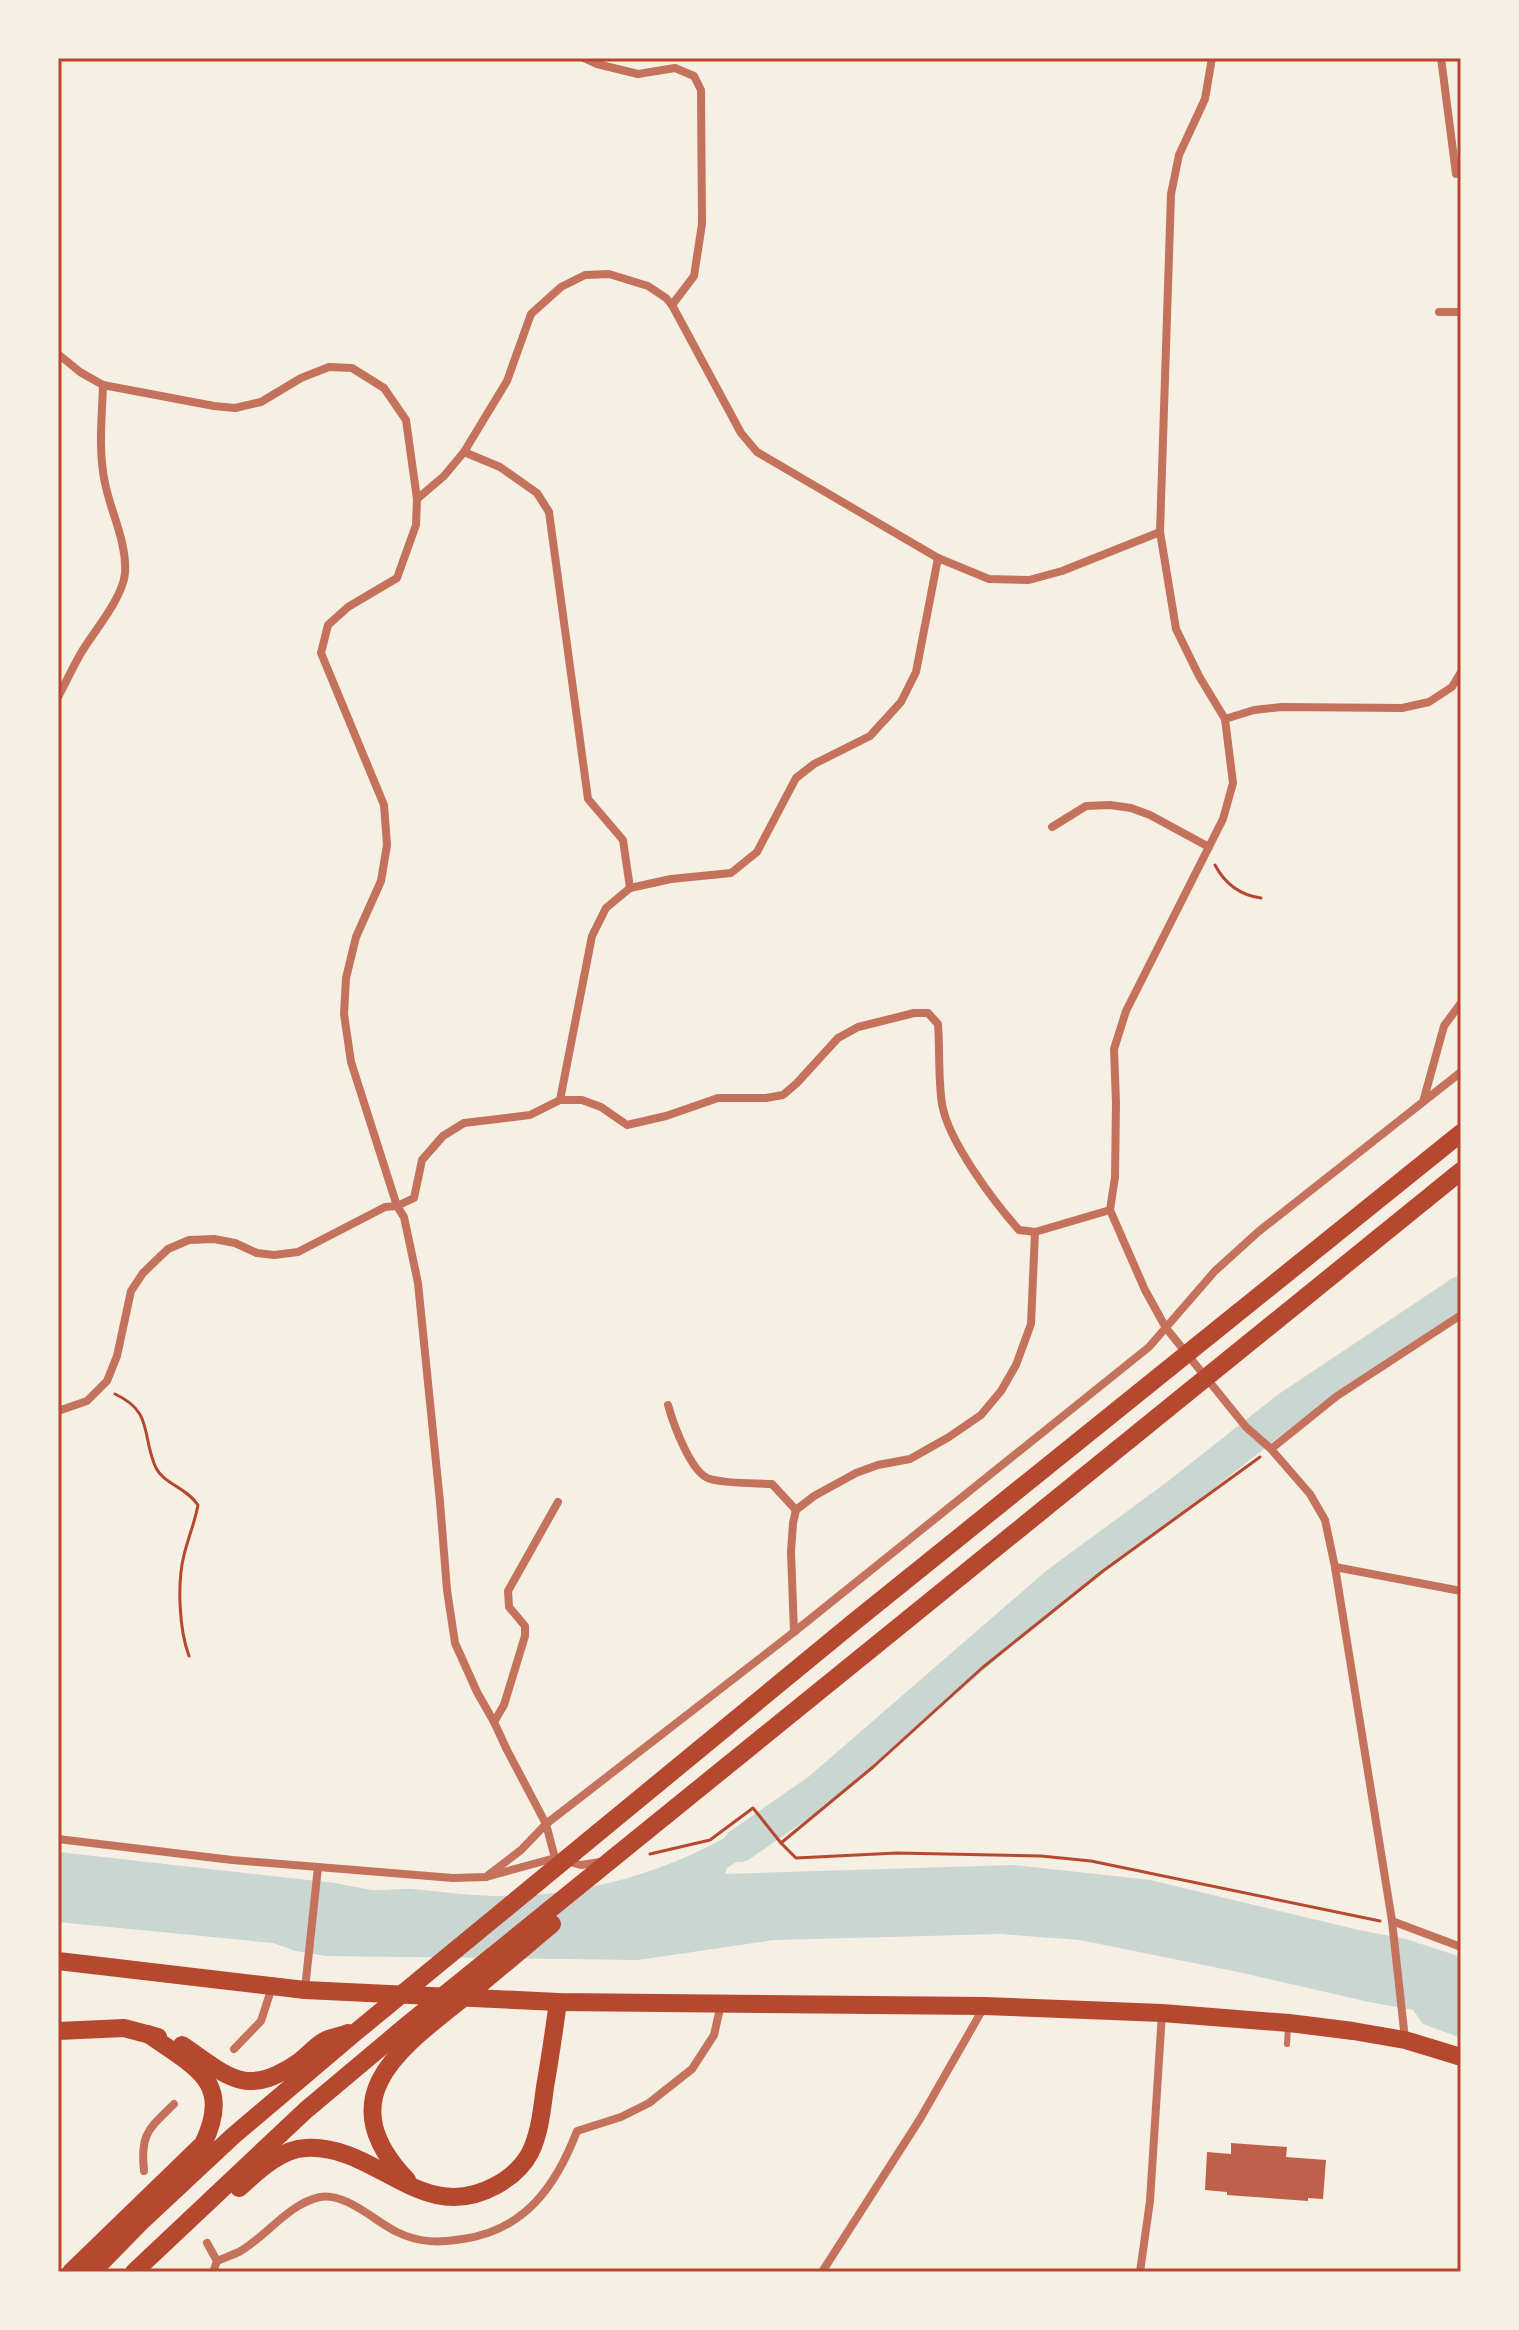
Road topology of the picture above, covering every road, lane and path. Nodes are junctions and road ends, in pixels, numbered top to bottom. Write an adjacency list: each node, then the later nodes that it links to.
1 (584, 58): 5 (street)
2 (679, 58): 5 (street)
3 (1212, 58): 14 (street)
4 (1441, 58): 6 (street)
5 (675, 68): 7 (street)
6 (1461, 173)
7 (672, 305): 12 (street); 15 (street)
8 (1439, 312): 9 (street)
9 (1461, 312)
10 (58, 354): 11 (street)
11 (103, 385): 13 (street); 18 (street)
12 (464, 452): 13 (street); 22 (street)
13 (417, 499): 30 (street)
14 (1160, 532): 15 (street); 19 (street)
15 (938, 558): 22 (street)
16 (1461, 672): 17 (street)
17 (1456, 689): 19 (street)
18 (58, 697)
19 (1225, 719): 21 (street)
20 (1052, 827): 21 (street)
21 (1208, 849): 23 (path); 31 (street)
22 (630, 888): 26 (street)
23 (1261, 898)
24 (1461, 1003): 27 (street)
25 (1461, 1072): 27 (street)
26 (560, 1100): 30 (street); 32 (street)
27 (1423, 1102): 34 (street)
28 (1461, 1133): 65 (main road)
29 (1461, 1171): 63 (main road)
30 (397, 1206): 35 (street); 45 (street)
31 (1110, 1210): 32 (street); 34 (street)
32 (1035, 1232): 40 (street)
33 (1461, 1315): 38 (street)
34 (1166, 1328): 38 (street); 43 (street)
35 (100, 1388): 37 (street); 44 (path)
36 (668, 1405): 40 (street)
37 (58, 1411)
38 (1267, 1446): 41 (street); 48 (path)
39 (558, 1502): 45 (street)
40 (796, 1510): 43 (street)
41 (1335, 1567): 42 (street); 53 (street)
42 (1461, 1591)
43 (794, 1632): 46 (street)
44 (189, 1656)
45 (494, 1722): 46 (street)
46 (546, 1824): 49 (street); 52 (street)
47 (58, 1839): 51 (street)
48 (781, 1843): 50 (path); 53 (path)
49 (555, 1858): 50 (street); 52 (street)
50 (629, 1858)
51 (318, 1867): 52 (street); 57 (street)
52 (486, 1877)
53 (1392, 1925): 54 (street); 67 (street)
54 (1461, 1947)
55 (58, 1961): 56 (main road)
56 (272, 1986): 57 (main road); 69 (street)
57 (305, 1990): 58 (main road)
58 (558, 2002): 59 (main road); 73 (main road)
59 (721, 2003): 60 (main road); 75 (street)
60 (984, 2006): 61 (main road); 81 (street)
61 (1162, 2013): 62 (main road); 82 (street)
62 (1289, 2023): 67 (main road); 68 (lane)
63 (413, 2029): 73 (main road); 78 (main road)
64 (58, 2031): 66 (main road)
65 (357, 2031): 66 (main road); 77 (main road)
66 (148, 2034): 76 (main road)
67 (1405, 2040): 70 (main road)
68 (1287, 2044)
69 (234, 2049)
70 (1461, 2057)
71 (174, 2104): 72 (street)
72 (144, 2171)
73 (415, 2189): 79 (main road)
74 (207, 2243): 75 (street)
75 (217, 2261): 80 (street)
76 (71, 2272)
77 (92, 2272)
78 (134, 2272)
79 (149, 2272)
80 (213, 2272)
81 (822, 2272)
82 (1140, 2272)

